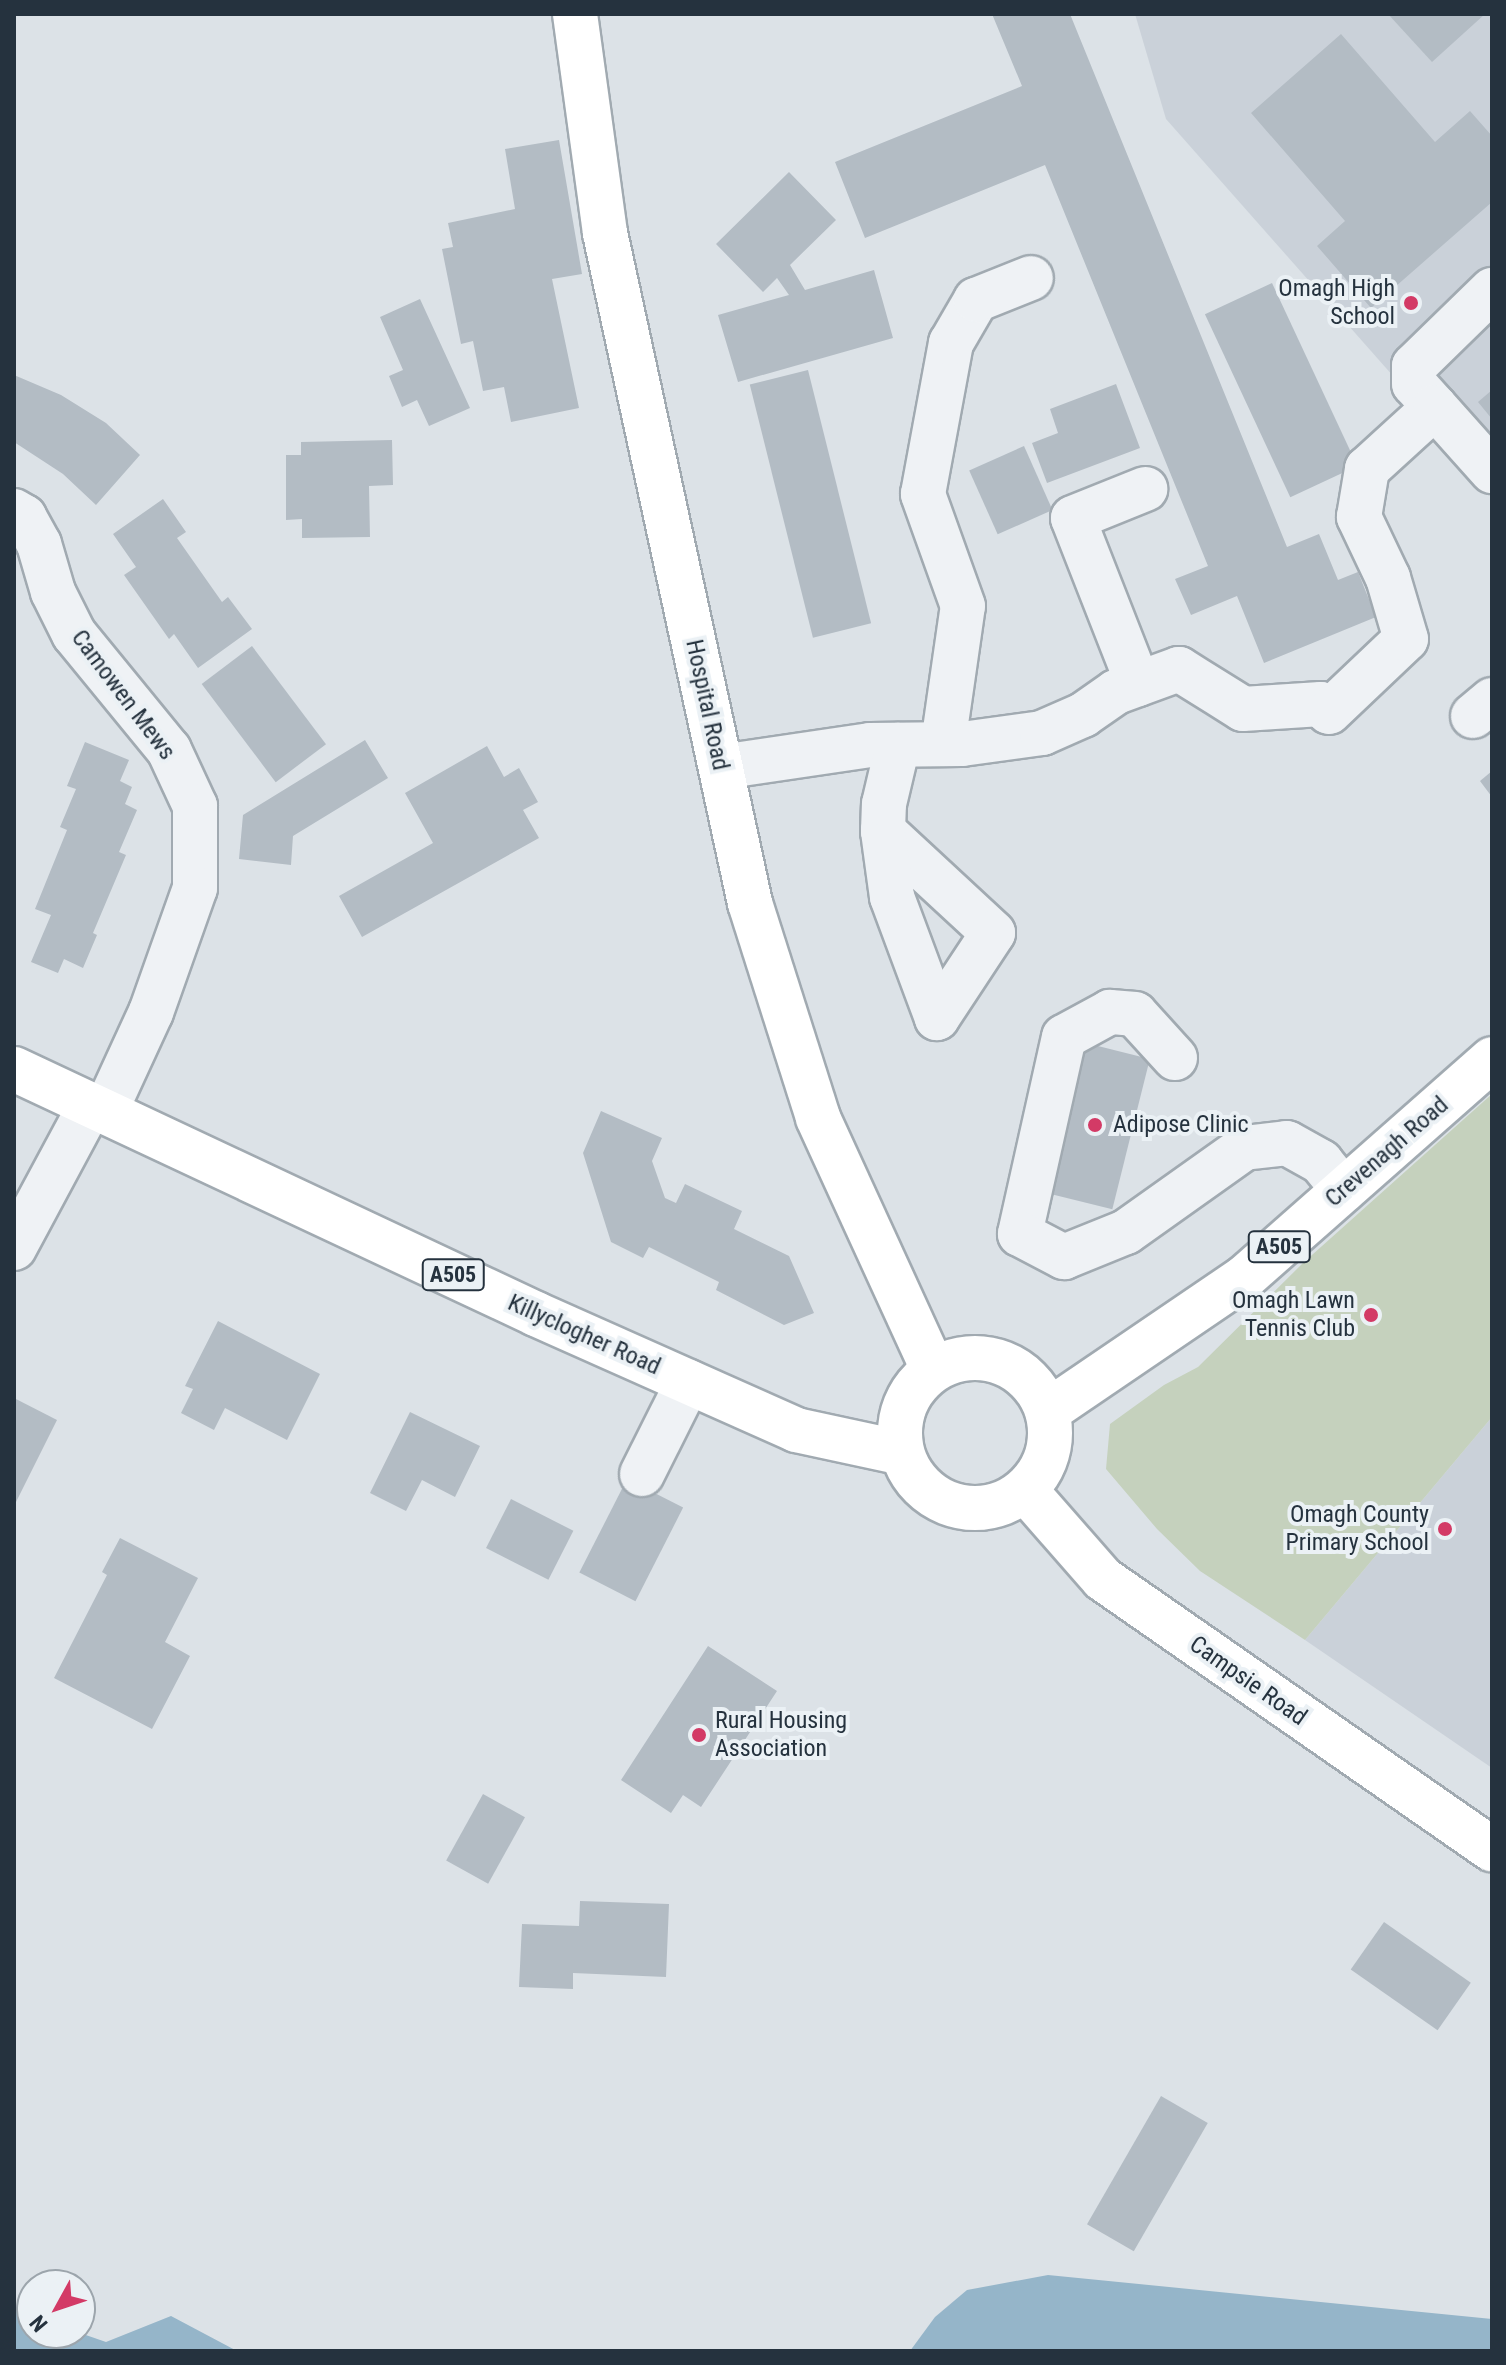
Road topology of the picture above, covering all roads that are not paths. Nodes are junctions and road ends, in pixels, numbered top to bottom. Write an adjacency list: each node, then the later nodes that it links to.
1 (575, 14): 11 (main road, Hospital Road)
2 (1031, 278): 9 (street)
3 (1492, 290): 4 (street)
4 (1435, 407): 5 (street); 8 (street)
5 (1492, 471)
6 (1145, 489): 8 (street)
7 (14, 511): 16 (street, Camowen Mews)
8 (1138, 684): 9 (street)
9 (943, 744): 10 (street)
10 (898, 745): 11 (street); 12 (street)
11 (721, 767): 19 (main road, Hospital Road)
12 (883, 831)
13 (1175, 1058): 17 (street)
14 (1492, 1059): 17 (main road, Crevenagh Road / A505)
15 (14, 1069): 16 (main road, Killyclogher Road / A505)
16 (98, 1109): 18 (street, Camowen Mews); 20 (main road, Killyclogher Road / A505)
17 (1344, 1190): 21 (main road, Crevenagh Road / A505)
18 (14, 1248)
19 (933, 1369): 21 (main road); 22 (main road)
20 (688, 1382): 22 (main road, Killyclogher Road / A505); 23 (street)
21 (1048, 1411): 24 (main road)
22 (902, 1453): 24 (main road)
23 (642, 1474)
24 (1025, 1490): 25 (main road, Campsie Road)
25 (1492, 1849)

